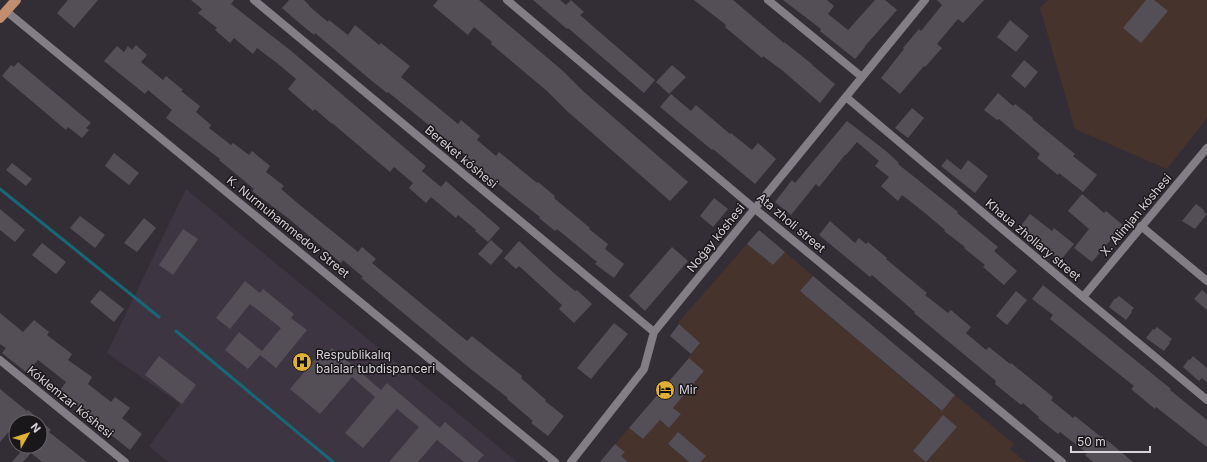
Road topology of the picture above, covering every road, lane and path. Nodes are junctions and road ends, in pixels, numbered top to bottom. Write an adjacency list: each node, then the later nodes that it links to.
1 (16, 0): 6 (main road)
2 (254, 0): 14 (street, Bereket kóshesi)
3 (507, 0): 10 (street, Ata zholi street)
4 (768, 0): 7 (street)
5 (926, 0): 7 (street, Noǵay kóshesi)
6 (3, 15): 18 (street, K. Nurmuhammedov Street)
7 (862, 77): 8 (street, Noǵay kóshesi)
8 (846, 97): 10 (street, Noǵay kóshesi); 13 (street, Khaua zhollary street)
9 (1207, 148): 11 (street, X. Alimjan kóshesi)
10 (755, 209): 14 (street, Noǵay kóshesi); 20 (street, Ata zholi street)
11 (1142, 226): 12 (street); 13 (street, X. Alimjan kóshesi)
12 (1207, 282)
13 (1082, 297): 16 (street, Khaua zhollary street)
14 (654, 332): 19 (street, Noǵay kóshesi)
15 (0, 360): 17 (street, Kóklemzar kóshesi)
16 (1207, 400)
17 (126, 462)
18 (555, 462)
19 (571, 462)
20 (1062, 462)

